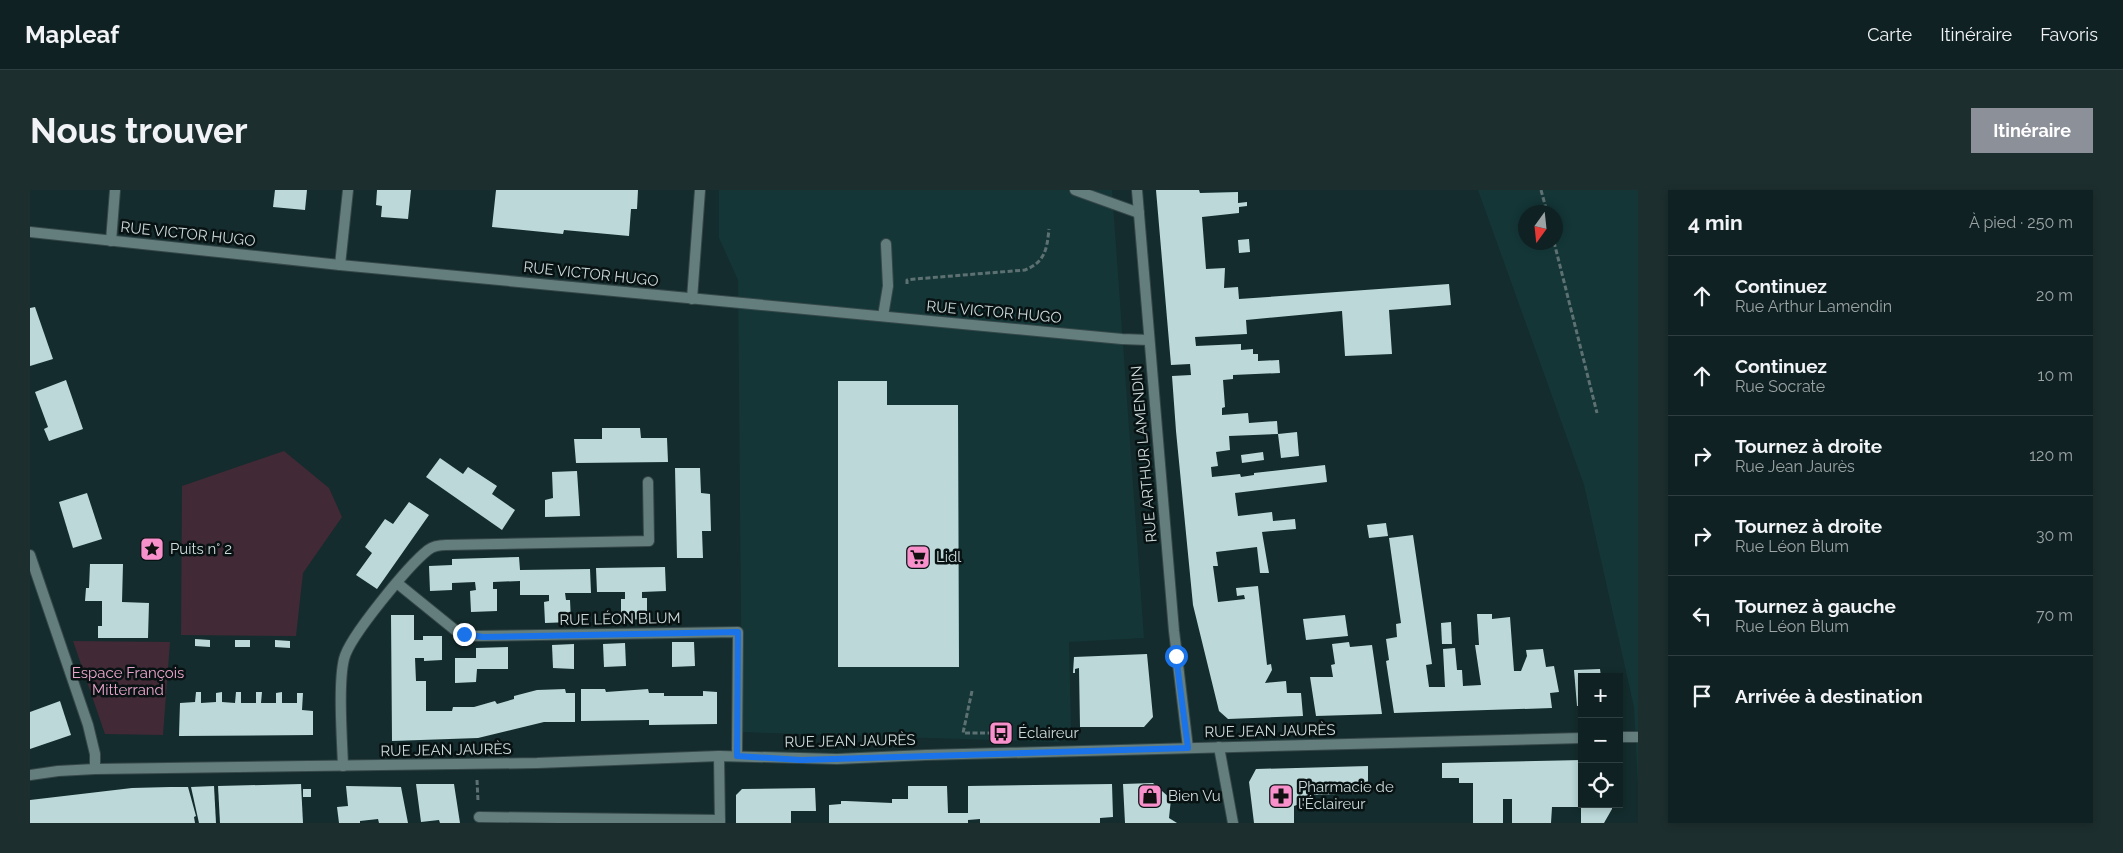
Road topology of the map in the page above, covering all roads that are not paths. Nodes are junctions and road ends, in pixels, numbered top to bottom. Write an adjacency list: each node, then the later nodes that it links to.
1 (116, 190): 8 (street)
2 (348, 190): 10 (street)
3 (700, 190): 11 (street)
4 (1075, 190): 6 (street)
5 (1137, 190): 6 (street, RUE ARTHUR LAMENDIN)
6 (1139, 213): 13 (street, RUE ARTHUR LAMENDIN)
7 (30, 232): 8 (street, RUE VICTOR HUGO)
8 (111, 241): 10 (street, RUE VICTOR HUGO)
9 (886, 244): 12 (street)
10 (340, 265): 11 (street, RUE VICTOR HUGO)
11 (692, 299): 12 (street, RUE VICTOR HUGO)
12 (883, 316): 13 (street, RUE VICTOR HUGO)
13 (1149, 340): 20 (street, RUE ARTHUR LAMENDIN)
14 (648, 482): 16 (street)
15 (30, 555): 25 (street)
16 (397, 583): 23 (street, RUE LÉON BLUM); 24 (street)
17 (1623, 737): 18 (street)
18 (1638, 737)
19 (1578, 738): 21 (street, RUE JEAN JAURÈS)
20 (1188, 748): 21 (street, RUE JEAN JAURÈS); 23 (street, RUE JEAN JAURÈS)
21 (1220, 748): 29 (street)
22 (719, 756): 23 (street, RUE JEAN JAURÈS); 24 (street, RUE JEAN JAURÈS); 28 (street)
23 (737, 756)
24 (343, 766): 25 (street, RUE JEAN JAURÈS)
25 (95, 769): 26 (street, RUE JEAN JAURÈS)
26 (30, 775)
27 (479, 817): 28 (street)
28 (720, 821)
29 (1233, 823)

